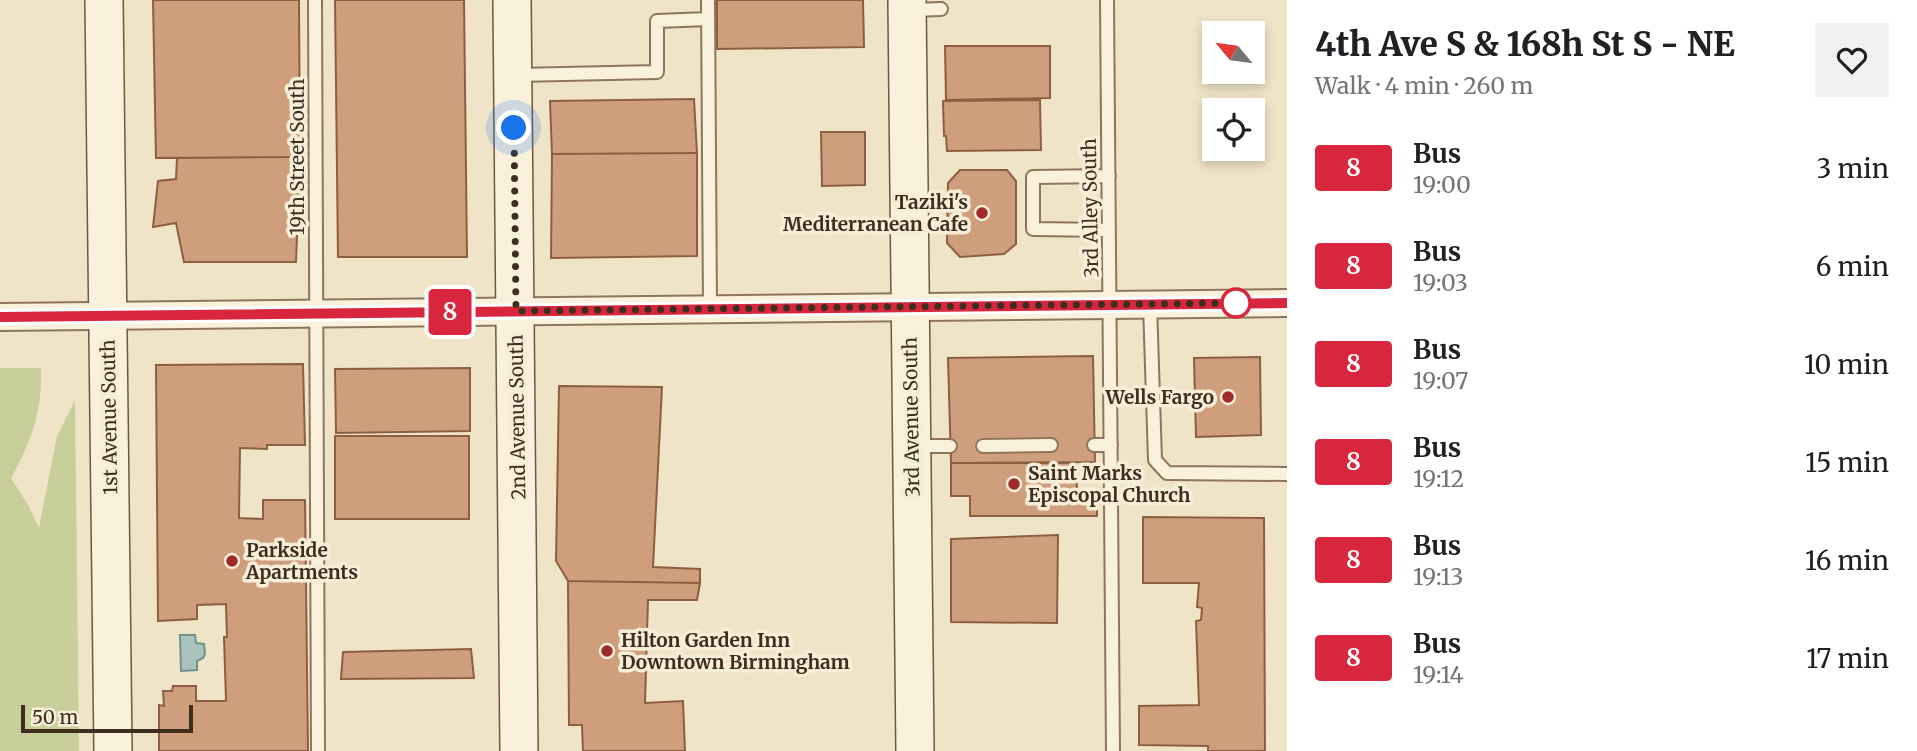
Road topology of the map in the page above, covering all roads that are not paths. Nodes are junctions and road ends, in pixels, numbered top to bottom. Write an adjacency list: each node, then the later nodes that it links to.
1 (104, 0): 18 (street, 1st Avenue South)
2 (315, 0): 17 (lane, 19th Street South)
3 (512, 0): 8 (street, 2nd Avenue South)
4 (708, 0): 7 (lane)
5 (1107, 0): 9 (lane, 3rd Alley South)
6 (918, 6): 14 (street, 3rd Avenue South)
7 (708, 19): 8 (lane); 15 (lane)
8 (513, 75): 16 (street, 2nd Avenue South)
9 (1109, 176): 10 (lane, 3rd Alley South); 10 (lane)
10 (1109, 230): 13 (lane, 3rd Alley South)
11 (1287, 303): 12 (street)
12 (1150, 304): 13 (street); 26 (lane)
13 (1110, 305): 14 (street); 22 (lane, 3rd Alley South)
14 (910, 307): 15 (street); 23 (street, 3rd Avenue South)
15 (710, 309): 16 (street)
16 (516, 311): 17 (street); 29 (street, 2nd Avenue South)
17 (318, 313): 18 (street); 28 (lane, 19th Street South)
18 (108, 316): 19 (street); 27 (street, 1st Avenue South)
19 (0, 317)
20 (1051, 445): 25 (lane)
21 (1094, 445): 22 (lane)
22 (1111, 445): 31 (lane, 3rd Alley South)
23 (911, 446): 24 (lane); 30 (street, 3rd Avenue South)
24 (950, 446)
25 (983, 446)
26 (1287, 474)
27 (113, 751)
28 (318, 751)
29 (519, 751)
30 (915, 751)
31 (1114, 751)

